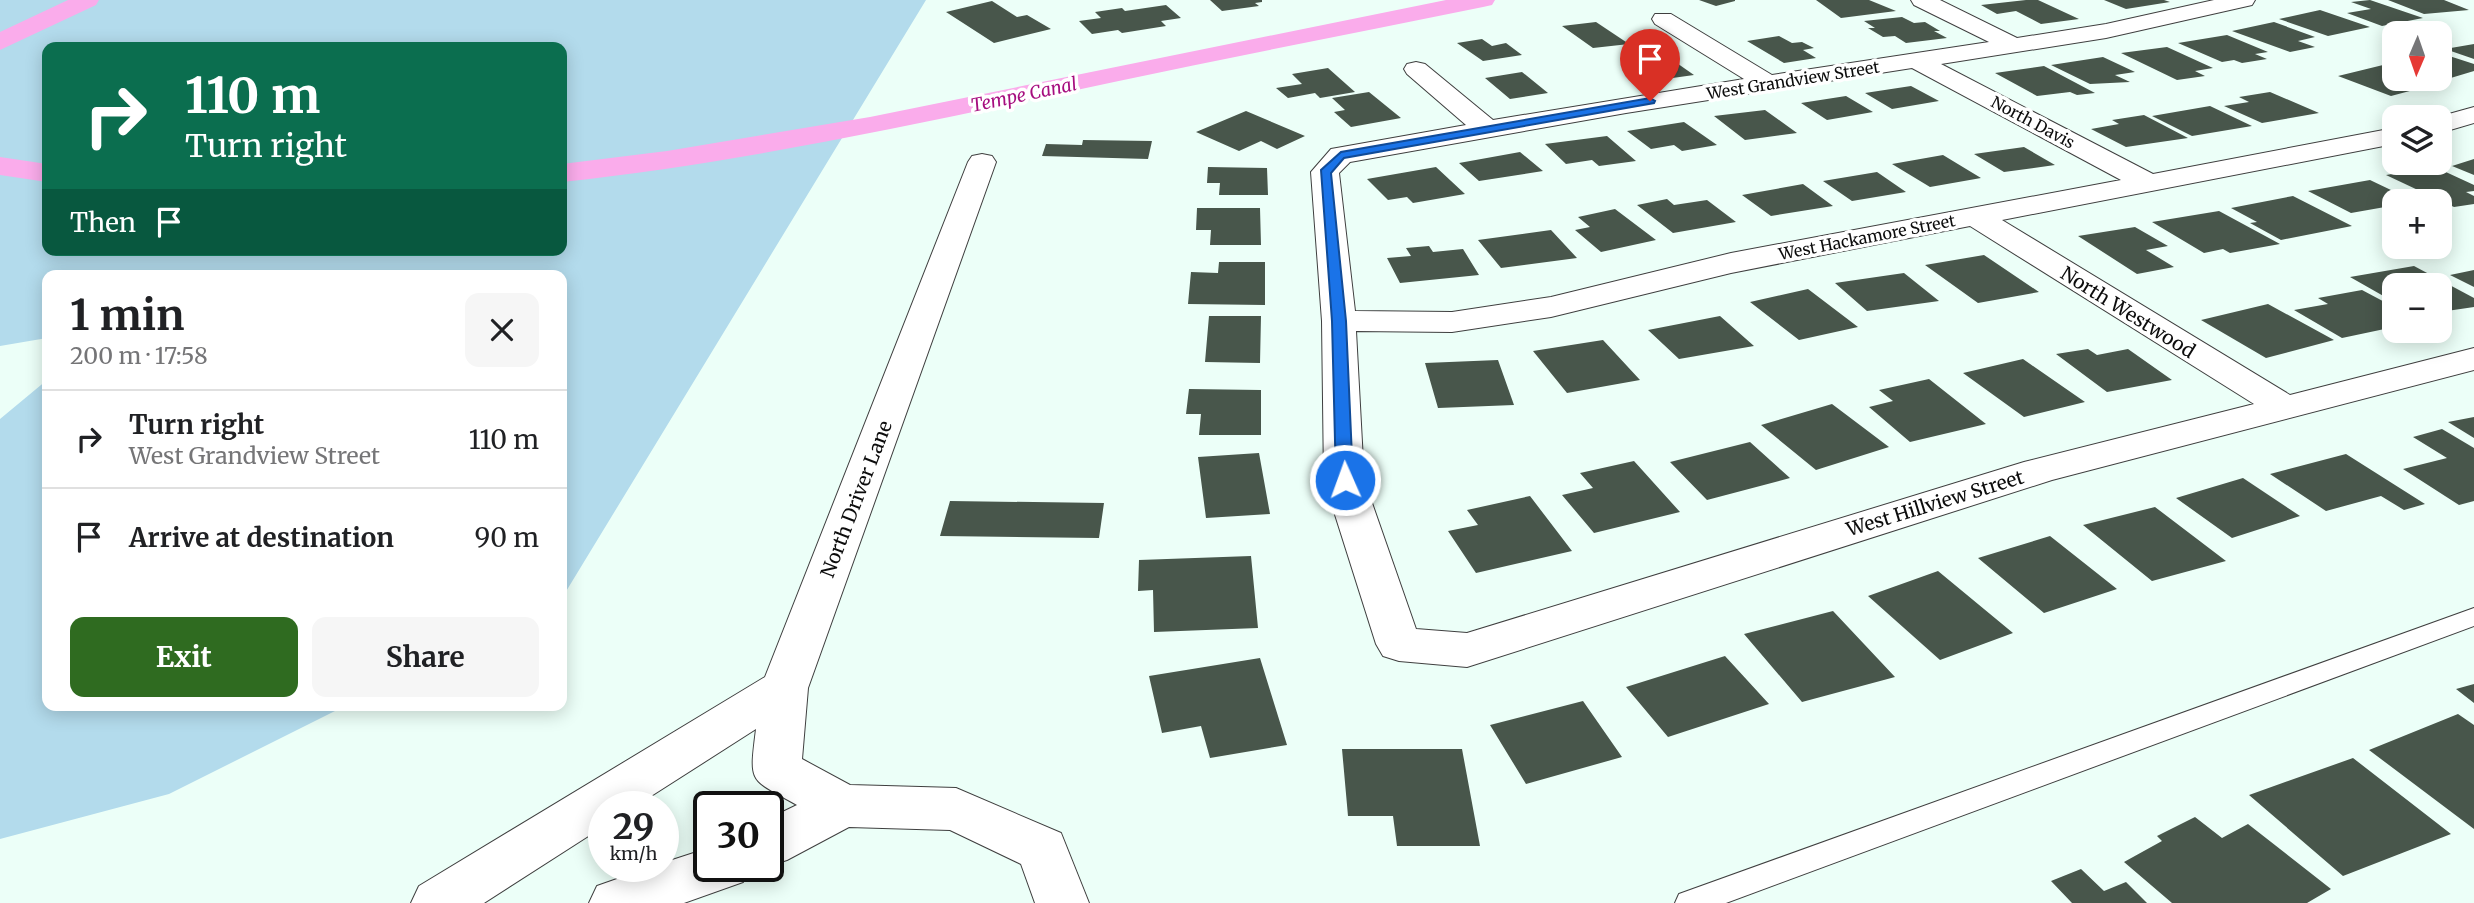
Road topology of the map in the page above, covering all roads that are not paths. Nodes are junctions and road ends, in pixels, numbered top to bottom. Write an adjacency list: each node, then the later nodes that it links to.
1 (1922, 0): 4 (street)
2 (2229, 1): 4 (street, West Grandview Street)
3 (1663, 19): 7 (street)
4 (2016, 46): 5 (street, West Grandview Street)
5 (1917, 61): 7 (street, West Grandview Street); 13 (street, North Davis)
6 (1416, 69): 10 (street)
7 (1768, 83): 10 (street, West Grandview Street)
8 (2474, 115): 9 (street)
9 (2452, 121)
10 (1486, 129): 15 (street, West Grandview Street)
11 (2382, 138): 13 (street, West Hackamore Street)
12 (982, 162): 19 (street, North Driver Lane)
13 (2149, 183): 14 (street, West Hackamore Street)
14 (1974, 216): 15 (street, West Hackamore Street); 17 (street, North Westwood)
15 (1339, 321): 17 (street, West Hillview Street)
16 (2474, 359): 17 (street, West Hillview Street)
17 (2282, 406)
18 (2474, 617): 26 (lane)
19 (784, 688): 20 (street, North Driver Lane); 23 (street)
20 (843, 806): 21 (street); 25 (street)
21 (784, 836)
22 (693, 877): 24 (street)
23 (438, 903)
24 (616, 903)
25 (1062, 903)
26 (1690, 903)

